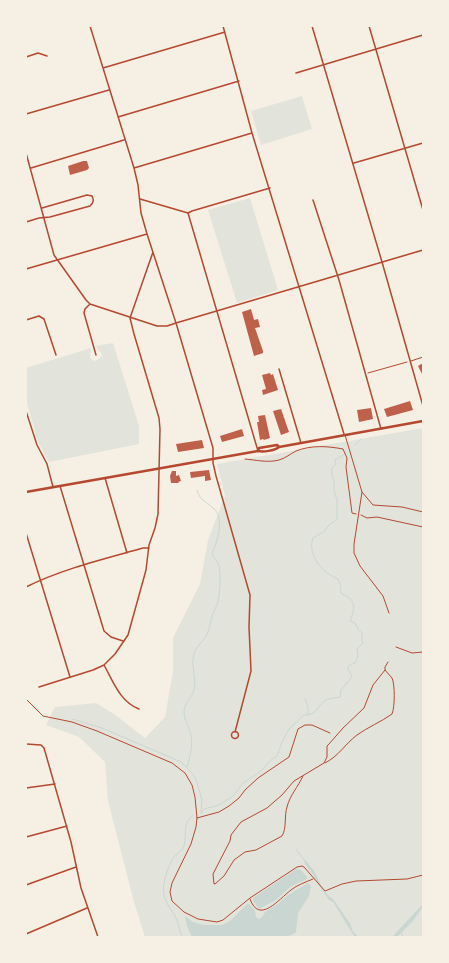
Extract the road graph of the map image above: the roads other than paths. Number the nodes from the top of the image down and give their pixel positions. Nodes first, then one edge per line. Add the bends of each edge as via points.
1 (90, 26) edge
2 (223, 26) edge
3 (312, 26) edge
4 (369, 26) edge
5 (225, 32) junction
6 (423, 35) edge
7 (375, 49) junction
8 (47, 56) dead end
9 (26, 57) edge
10 (324, 65) junction
11 (103, 68) junction
12 (296, 73) dead end
13 (239, 81) junction
14 (109, 90) junction
15 (26, 114) edge
16 (118, 117) junction
17 (252, 133) junction
18 (124, 140) junction
19 (423, 143) edge
20 (404, 149) junction
21 (26, 153) edge
22 (353, 163) junction
23 (31, 168) junction
24 (134, 168) junction
25 (270, 188) junction
26 (140, 199) junction
27 (313, 200) dead end
28 (42, 208) junction
29 (423, 210) edge
30 (188, 214) junction
31 (44, 217) junction
32 (26, 222) edge
33 (147, 234) junction
34 (423, 250) edge
35 (153, 252) junction
36 (57, 259) junction
37 (382, 262) junction
38 (26, 269) edge
39 (337, 275) junction
40 (300, 286) junction
41 (90, 304) junction
42 (218, 311) junction
43 (130, 318) junction
44 (26, 320) edge
45 (176, 323) junction
46 (56, 355) dead end
47 (96, 355) dead end
48 (423, 357) edge
49 (410, 361) junction
50 (279, 368) dead end
51 (423, 406) edge
52 (26, 411) edge
53 (423, 421) edge
54 (381, 429) junction
55 (345, 435) junction
56 (301, 443) junction
57 (258, 450) junction
58 (214, 458) junction
59 (160, 468) junction
60 (105, 477) junction
61 (60, 486) junction
62 (53, 487) junction
63 (26, 492) edge
64 (362, 492) junction
65 (423, 512) edge
66 (26, 533) edge
67 (149, 548) junction
68 (127, 553) junction
69 (84, 566) junction
70 (41, 580) junction
71 (26, 587) edge
72 (389, 613) dead end
73 (123, 641) junction
74 (396, 647) dead end
75 (423, 652) edge
76 (104, 665) junction
77 (70, 678) junction
78 (38, 687) dead end
79 (139, 709) dead end
80 (235, 732) dead end
81 (26, 744) edge
82 (55, 784) junction
83 (26, 788) edge
84 (67, 826) junction
85 (26, 837) edge
86 (76, 867) junction
87 (26, 885) edge
88 (87, 908) junction
89 (26, 934) edge
90 (98, 937) edge

1 - 11 street
2 - 5 street
3 - 10 street
4 - 7 street
5 - 11 street
5 - 13 street
6 - 7 street
7 - 10 street
7 - 20 street
8 - 9 street via 38,54
10 - 12 street
10 - 22 street
11 - 14 street
13 - 16 street
13 - 17 street
14 - 15 street
14 - 16 street
16 - 18 street
17 - 24 street
17 - 25 street
18 - 23 street
18 - 24 street
19 - 20 street
20 - 22 street
20 - 29 street
21 - 23 street
22 - 37 street
23 - 28 street
24 - 26 street
25 - 30 street
25 - 40 street
26 - 30 street
26 - 33 street
27 - 39 street
28 - 31 street
28 - 31 street via 87,195 94,199 90,206
30 - 42 street
31 - 32 street
31 - 36 street
33 - 35 street
33 - 36 street
34 - 37 street
35 - 43 street
35 - 45 street
36 - 38 street
36 - 41 street
37 - 39 street
37 - 49 street
39 - 40 street
39 - 54 street
40 - 42 street
40 - 55 street
41 - 43 street
41 - 47 street via 84,313
42 - 45 street
42 - 57 street
43 - 45 street via 157,326
43 - 59 street via 159,418
44 - 46 street via 40,316 44,319
45 - 58 street via 214,448
48 - 49 lane
49 - 51 street
50 - 56 street
52 - 62 street
53 - 54 main road
54 - 55 main road
55 - 56 main road
55 - 64 lane
56 - 57 main road
57 - 58 main road
58 - 59 main road
58 - 80 street via 216,476 250,595 250,671
59 - 60 main road
59 - 67 street via 158,514
60 - 61 main road
60 - 68 street
61 - 62 main road
61 - 69 street
62 - 63 main road
64 - 65 lane via 373,505
64 - 72 lane via 354,553 360,566 383,596
66 - 70 street
67 - 68 street
67 - 73 street via 146,570 128,635
68 - 69 street
69 - 70 street
69 - 73 street via 104,631 111,637
70 - 71 street
70 - 77 street
73 - 76 street
74 - 75 lane via 412,653
76 - 77 street
76 - 79 street via 121,696 132,707
77 - 78 street
81 - 82 street via 41,745 44,748
82 - 83 street
82 - 84 street
84 - 85 street
84 - 86 street
86 - 87 street
86 - 88 street
88 - 89 street
88 - 90 street

